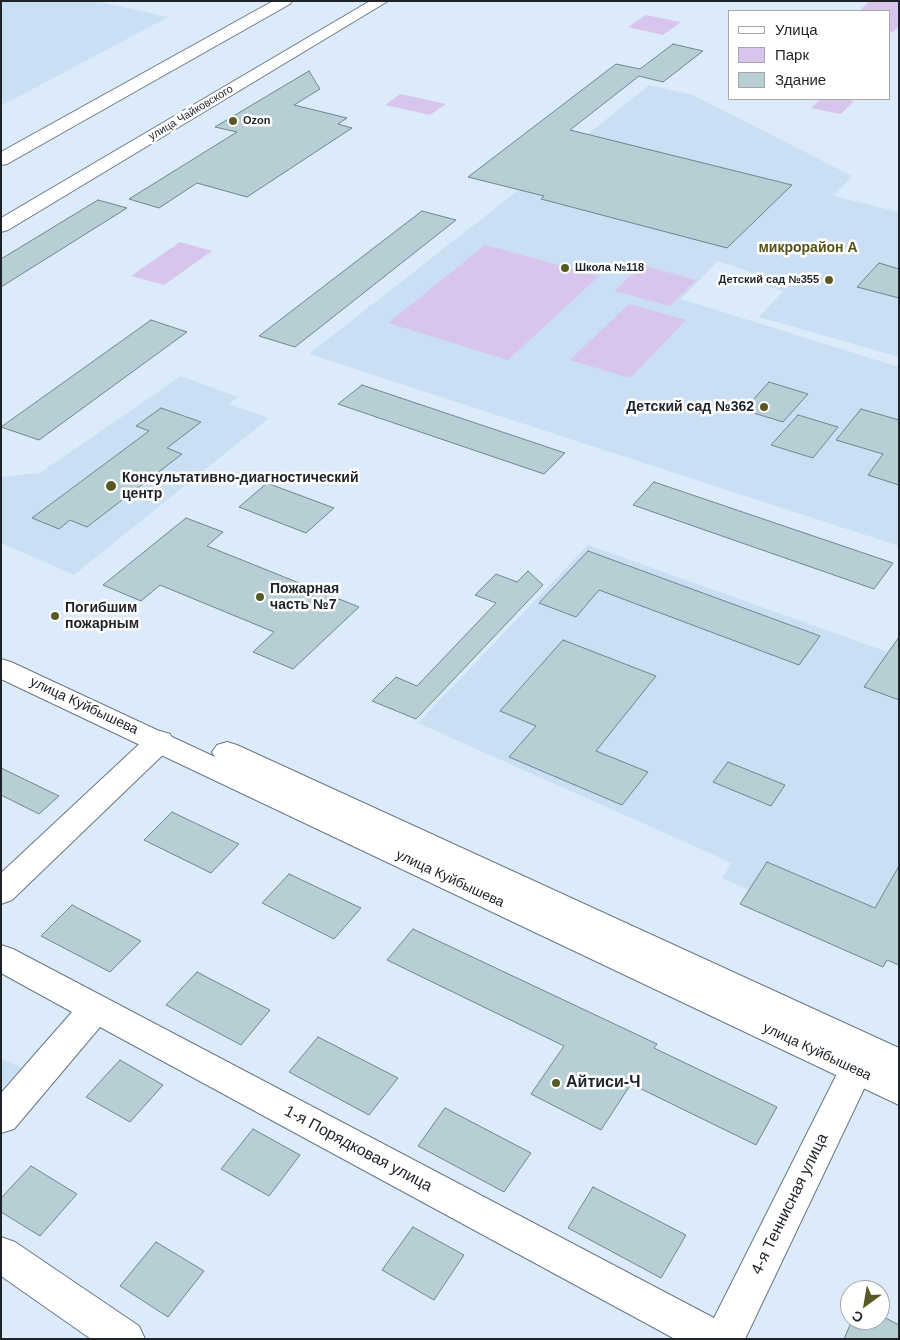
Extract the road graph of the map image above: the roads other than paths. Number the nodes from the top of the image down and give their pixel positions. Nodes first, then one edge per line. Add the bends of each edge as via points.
1 (284, 1) edge
2 (380, 1) edge
3 (1, 160) edge
4 (1, 226) edge
5 (1, 648) edge
6 (1, 668) edge
7 (167, 735) junction
8 (1, 892) edge
9 (1, 958) edge
10 (95, 1009) junction
11 (860, 1059) junction
12 (899, 1064) edge
13 (899, 1090) edge
14 (1, 1118) edge
15 (1, 1254) edge
16 (125, 1339) edge
17 (714, 1339) edge
18 (724, 1339) edge

1 - 3 main road
2 - 4 main road, улица Чайковского
5 - 7 main road, улица Куйбышева
6 - 7 main road, улица Куйбышева
7 - 8 main road
7 - 11 main road, улица Куйбышева
9 - 10 main road, 1-я Порядковая улица
10 - 14 main road
10 - 17 main road, 1-я Порядковая улица
11 - 12 main road, улица Куйбышева
11 - 13 main road, улица Куйбышева
11 - 18 main road, 4-я Теннисная улица
15 - 16 main road

